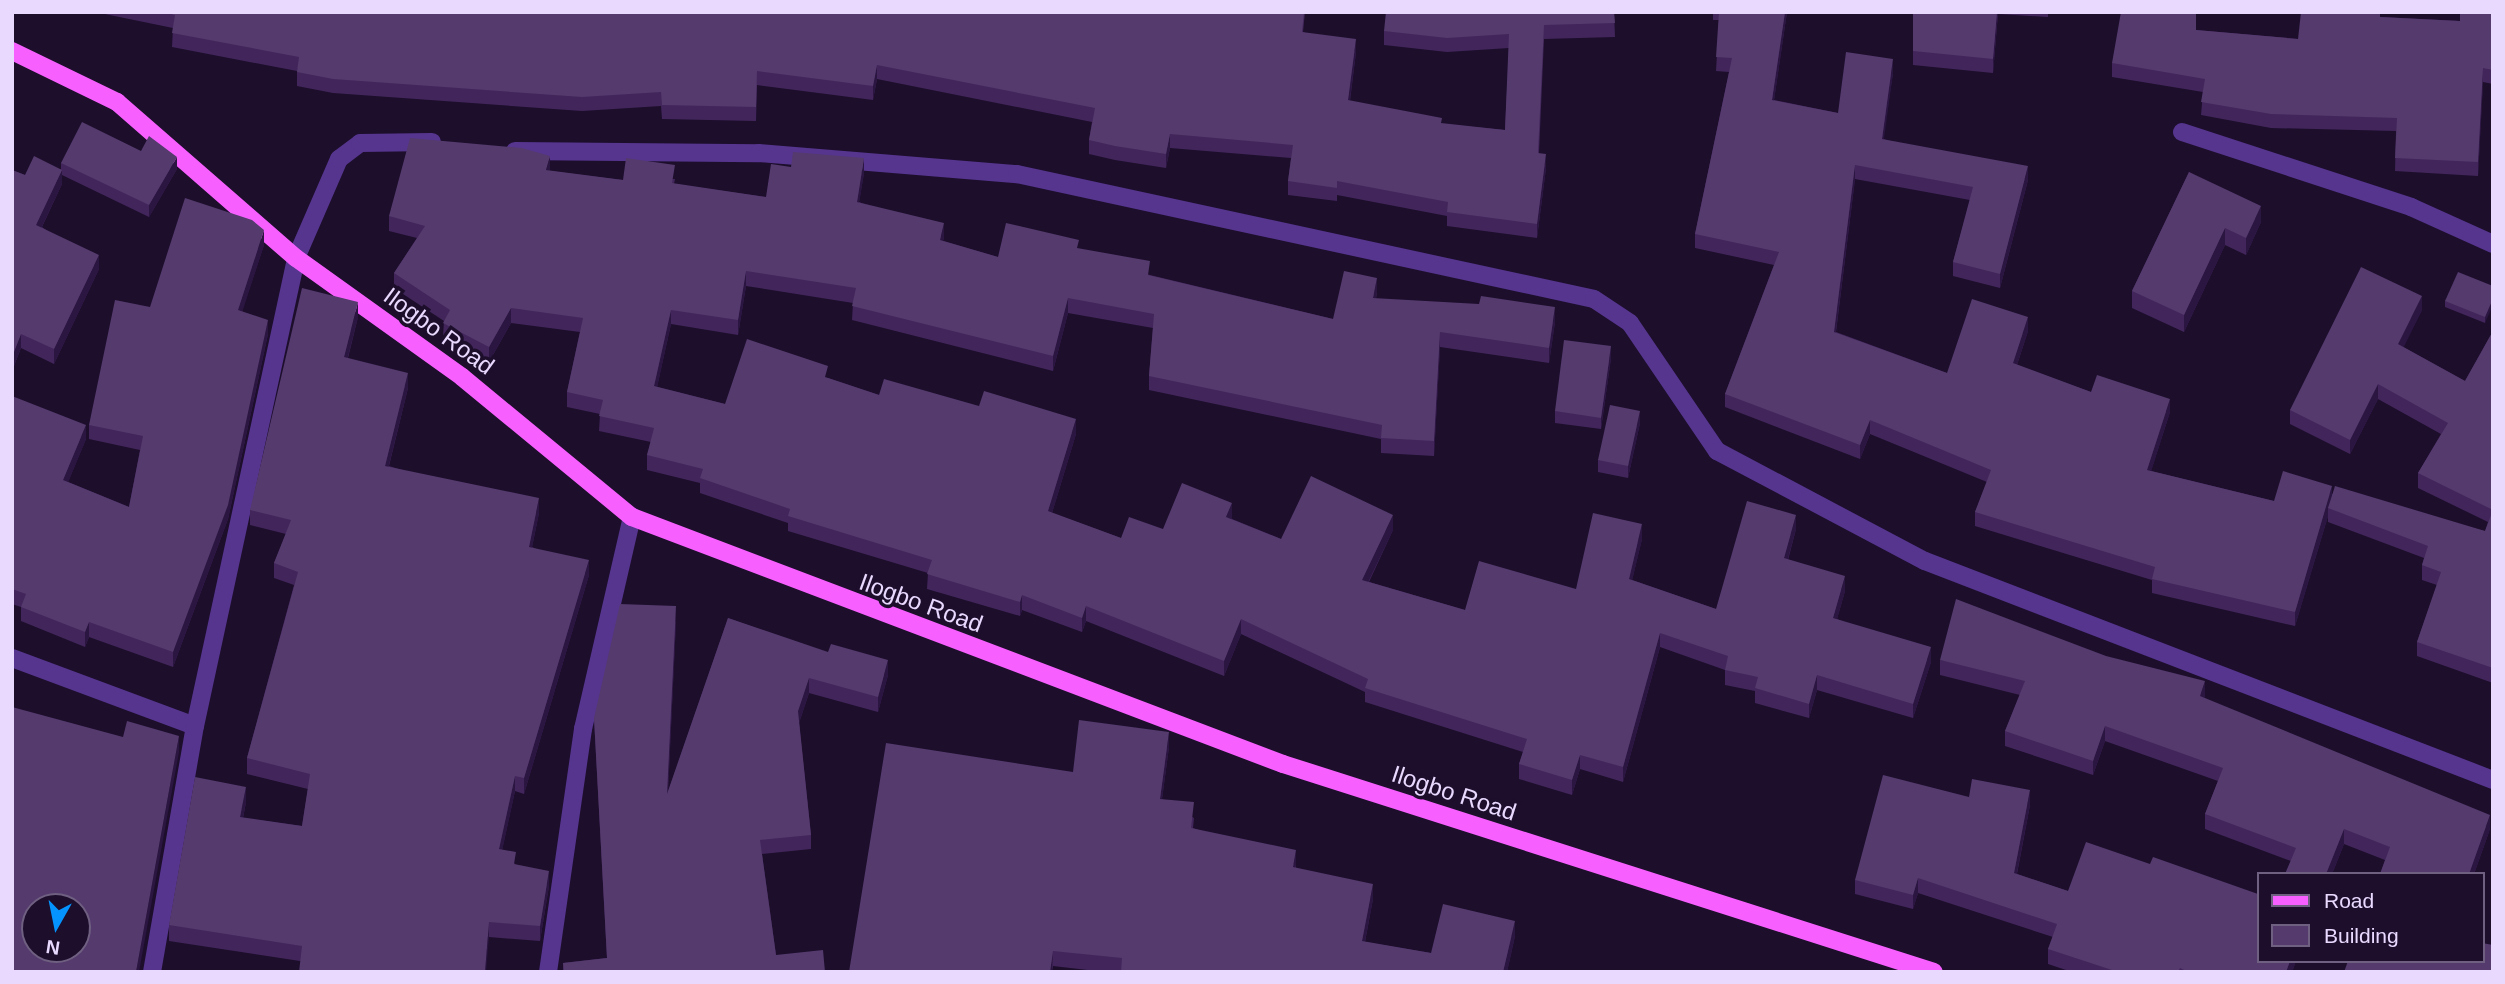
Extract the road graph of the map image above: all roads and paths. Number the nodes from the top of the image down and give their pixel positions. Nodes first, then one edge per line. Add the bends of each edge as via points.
1 (12, 51) edge
2 (2182, 132) dead end
3 (452, 144) edge
4 (490, 148) edge
5 (2493, 244) edge
6 (296, 258) junction
7 (632, 517) junction
8 (12, 659) edge
9 (195, 726) junction
10 (2493, 780) edge
11 (1913, 969) edge
12 (152, 972) edge
13 (548, 972) edge
14 (1934, 972) edge

1 - 6 main road, Ilogbo Road via 117,102
2 - 5 street via 2412,207
3 - 6 street via 360,143 339,159
4 - 10 street via 554,155 759,153 1017,174 1571,292 1630,323 1717,451 1876,536 1925,561
6 - 7 main road, Ilogbo Road via 462,377
6 - 9 street
7 - 11 main road, Ilogbo Road via 1283,764
7 - 13 street via 583,729
8 - 9 street
9 - 12 street
11 - 14 main road, Ilogbo Road

